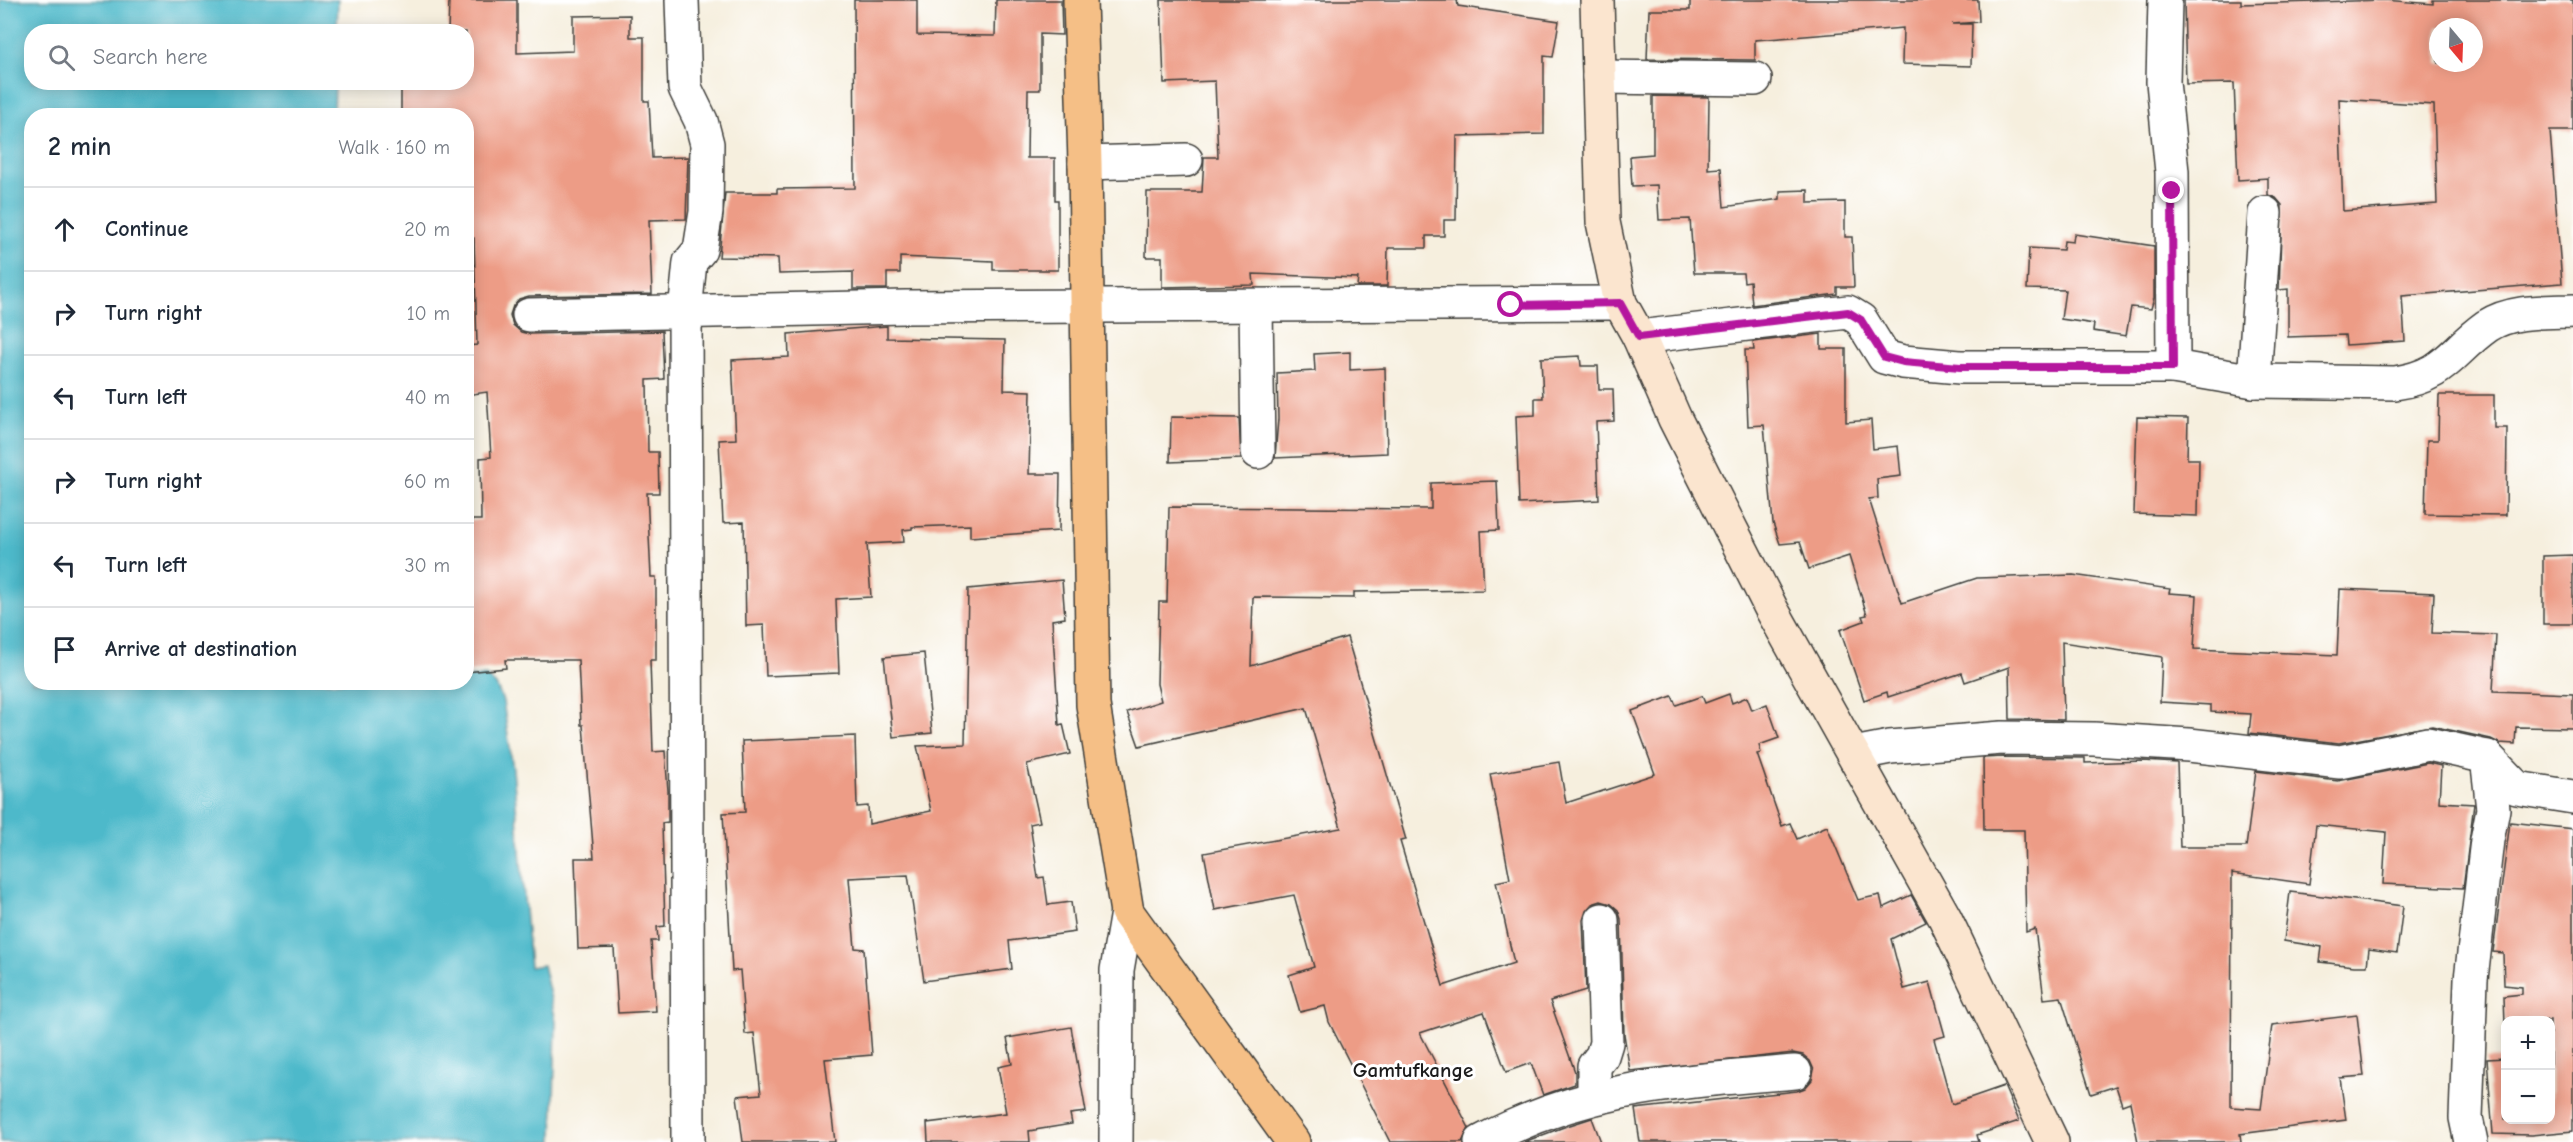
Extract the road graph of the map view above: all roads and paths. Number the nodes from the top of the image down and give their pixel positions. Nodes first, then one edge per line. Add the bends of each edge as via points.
1 (682, 0) edge
2 (1080, 0) edge
3 (1597, 0) edge
4 (2165, 0) edge
5 (1599, 77) junction
6 (1755, 79) dead end
7 (1186, 160) dead end
8 (1085, 163) junction
9 (2265, 213) dead end
10 (1620, 303) junction
11 (1256, 306) junction
12 (1087, 307) junction
13 (2573, 311) edge
14 (685, 312) junction
15 (529, 315) dead end
16 (1639, 337) junction
17 (2173, 367) junction
18 (2254, 381) junction
19 (1258, 452) dead end
20 (1854, 754) junction
21 (2487, 757) junction
22 (2573, 797) edge
23 (1127, 912) junction
24 (1602, 920) dead end
25 (1795, 1072) dead end
26 (1594, 1097) junction
27 (688, 1142) edge
28 (1116, 1142) edge
29 (1293, 1142) edge
30 (1481, 1142) edge
31 (2052, 1142) edge
32 (2471, 1142) edge

1 - 14 street via 685,88 707,144 706,212 700,250 690,262
2 - 8 highway
3 - 5 street
4 - 17 street via 2163,82 2172,172
5 - 6 street
5 - 10 street via 1603,222
7 - 8 street
8 - 12 highway
9 - 18 street
10 - 11 street
10 - 16 street
11 - 12 street
11 - 19 street
12 - 14 street
12 - 23 highway via 1093,705
13 - 18 street via 2509,317 2488,325 2437,371 2416,380
14 - 15 street
14 - 27 street
16 - 17 street via 1848,312 1861,320 1884,357 1903,362 1960,367
16 - 20 street via 1675,419 1772,610
17 - 18 street
20 - 21 street via 1890,747 2002,738 2177,744 2340,762 2428,744
20 - 31 street via 1945,918
21 - 22 street via 2517,788
21 - 32 street via 2493,809 2471,979 2466,1118
23 - 28 street via 1117,970
23 - 29 highway
24 - 26 street via 1606,1044 1594,1066
25 - 26 street via 1685,1081
26 - 30 street via 1567,1104

